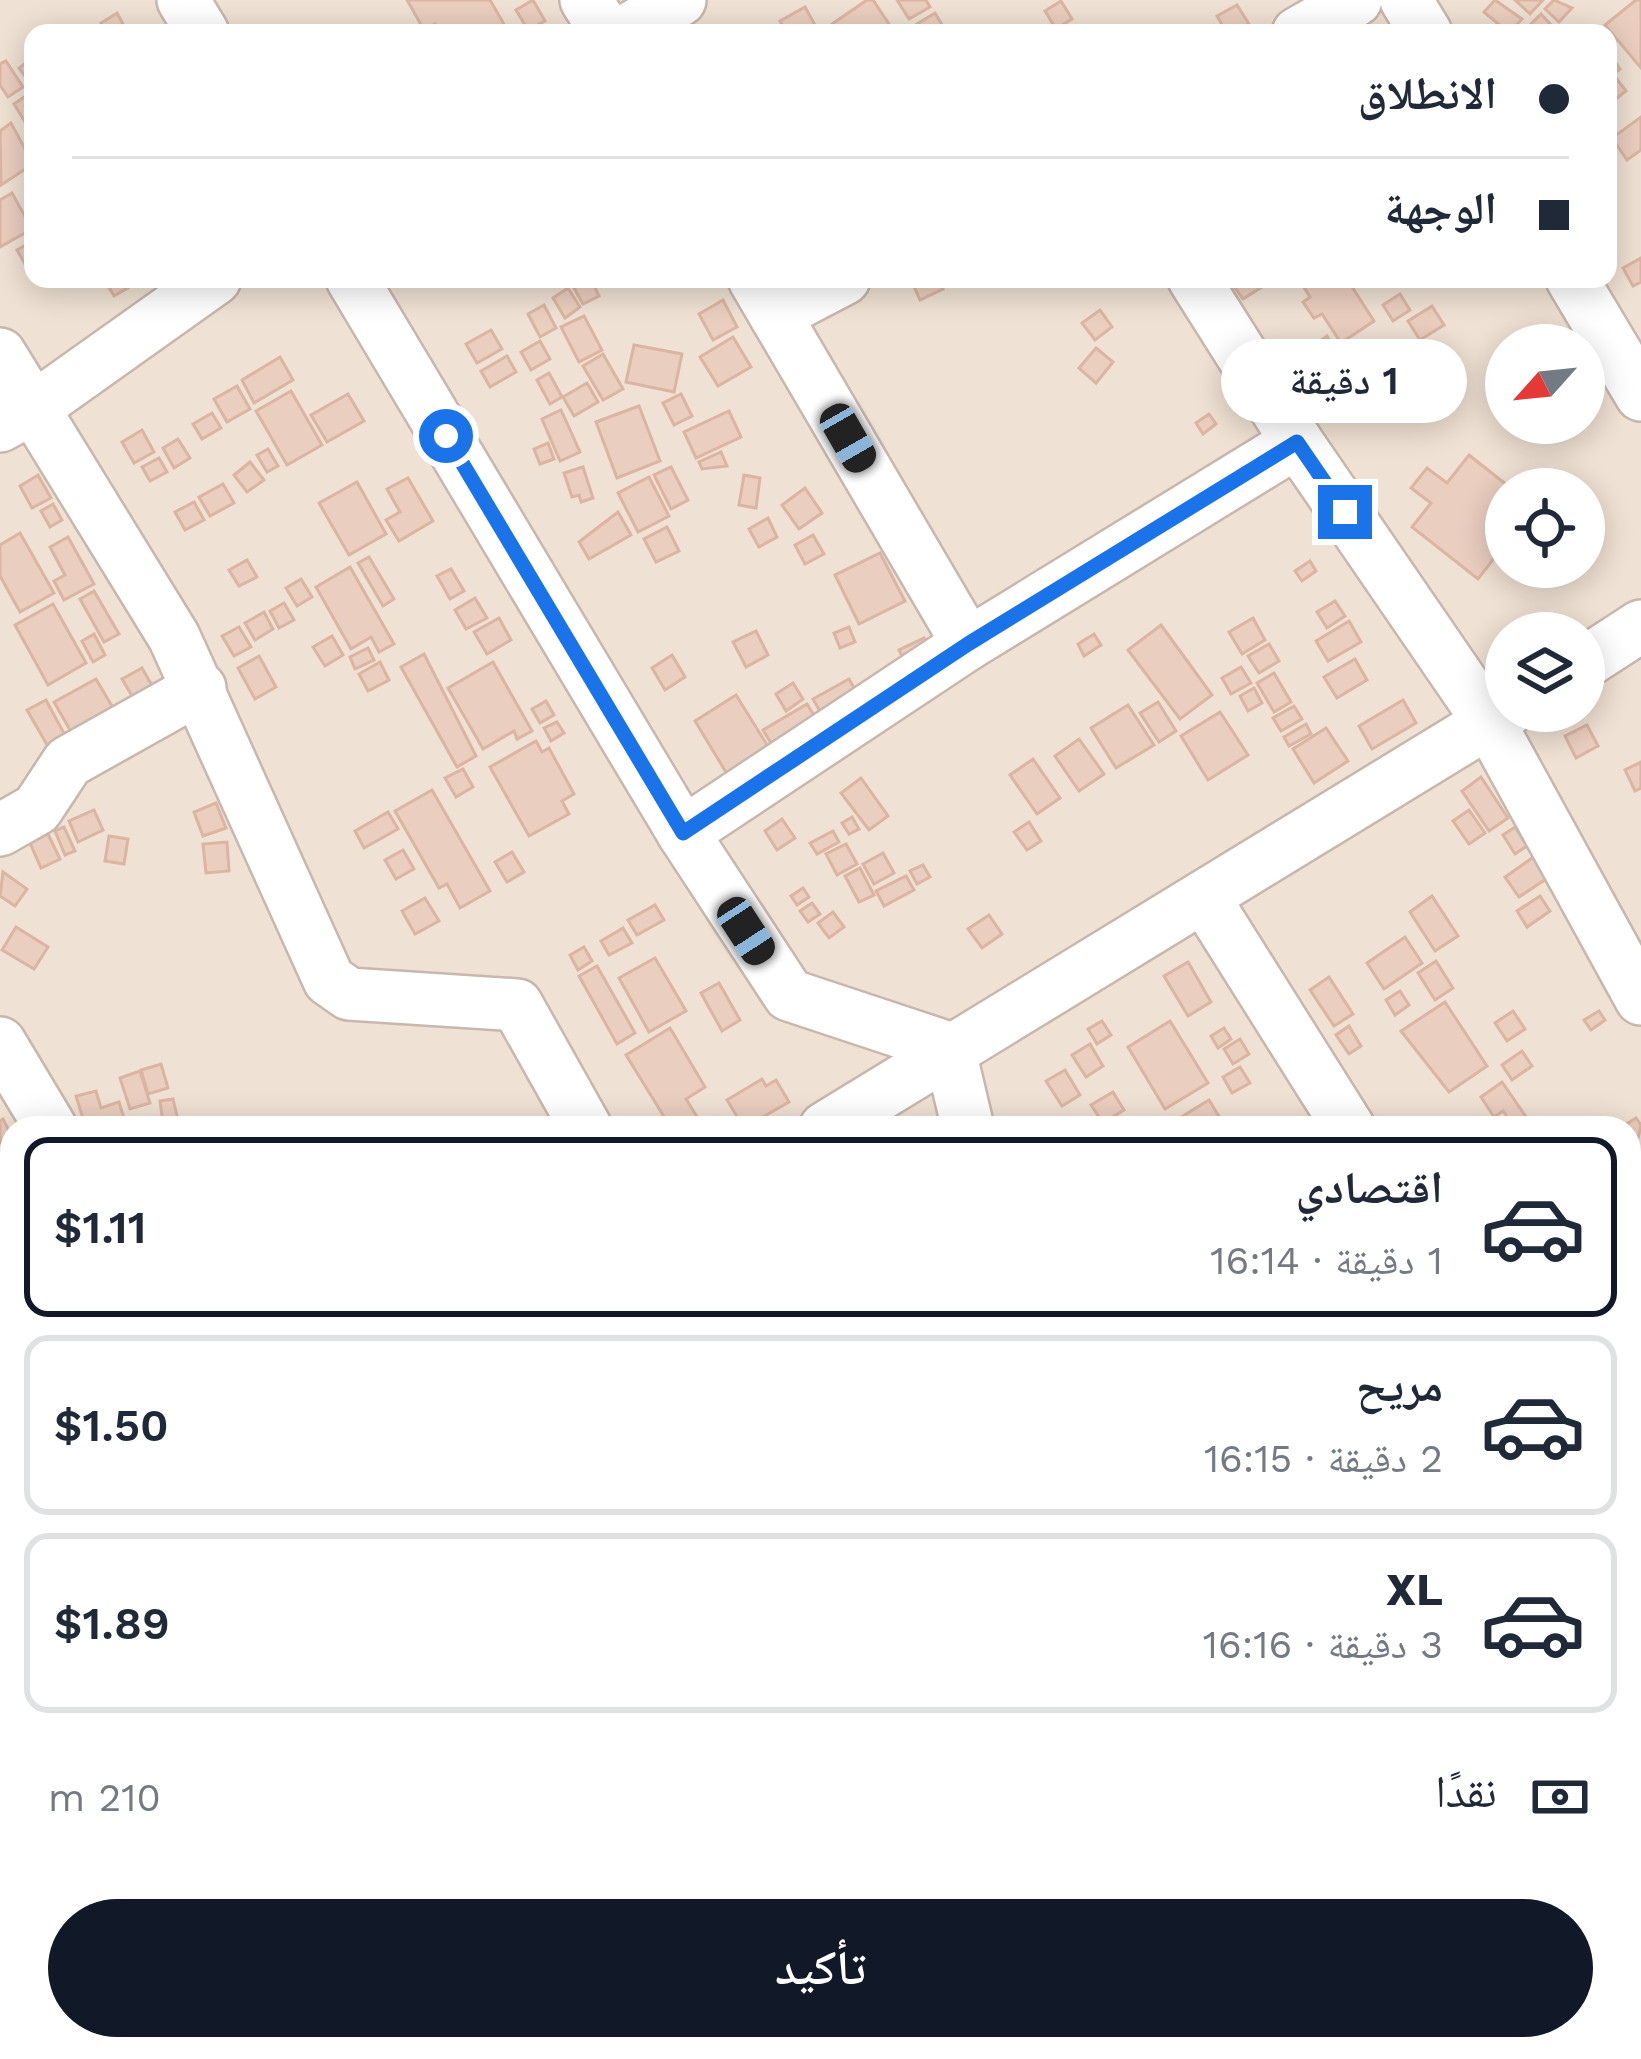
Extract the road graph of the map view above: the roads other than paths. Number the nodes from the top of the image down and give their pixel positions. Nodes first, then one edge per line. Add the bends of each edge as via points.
1 (680, 0) edge
2 (1356, 0) edge
3 (638, 24) edge
4 (1314, 24) edge
5 (201, 288) edge
6 (357, 288) edge
7 (804, 288) edge
8 (1200, 288) edge
9 (1577, 288) edge
10 (765, 297) edge
11 (0, 354) edge
12 (1641, 395) edge
13 (18, 417) edge
14 (1297, 442) junction
15 (1641, 626) edge
16 (968, 644) junction
17 (1605, 649) edge
18 (200, 688) junction
19 (1485, 699) edge
20 (1485, 725) edge
21 (1506, 732) edge
22 (0, 830) edge
23 (683, 833) junction
24 (1205, 899) junction
25 (1641, 999) edge
26 (0, 1042) edge
27 (949, 1048) junction
28 (44, 1116) edge
29 (579, 1116) edge
30 (844, 1116) edge
31 (965, 1116) edge
32 (1341, 1116) edge

1 - 3 street
2 - 4 street
5 - 13 street
6 - 23 street
7 - 10 street
8 - 14 street
9 - 12 street
10 - 16 street
11 - 13 street
13 - 18 street
14 - 16 street
14 - 19 street
15 - 17 street
16 - 23 street
18 - 22 street via 68,762 37,809
18 - 29 street via 329,980 349,994 517,1005
20 - 24 street
21 - 25 street
23 - 27 street via 789,995
24 - 27 street
24 - 32 street
26 - 28 street
27 - 30 street
27 - 31 street

